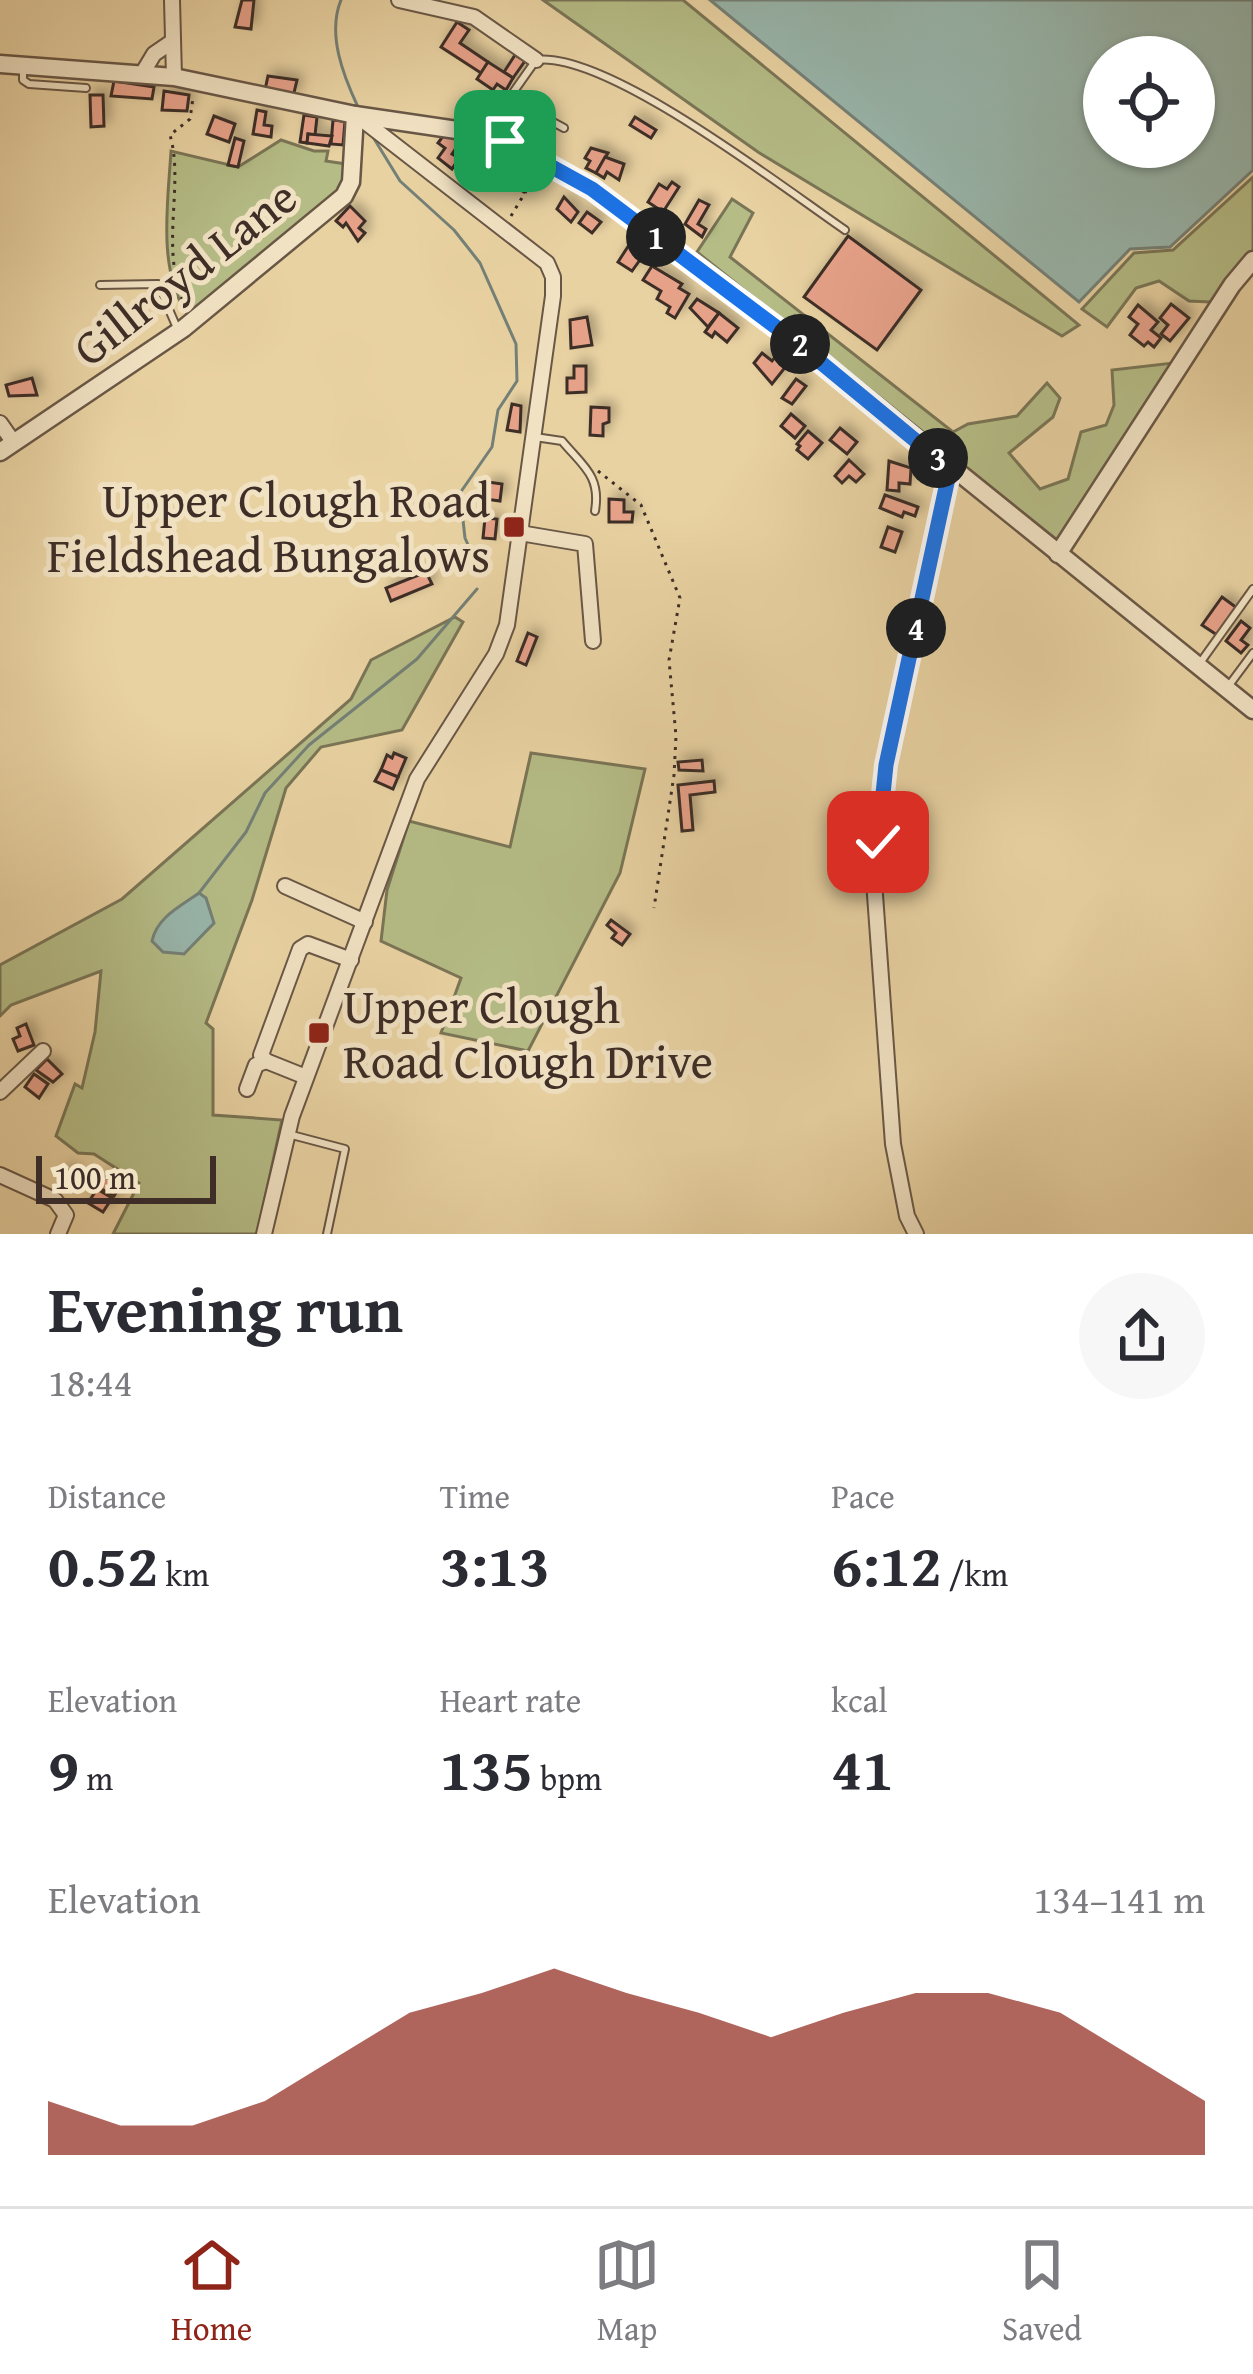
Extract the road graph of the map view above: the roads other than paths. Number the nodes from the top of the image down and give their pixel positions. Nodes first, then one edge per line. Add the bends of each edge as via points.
1 (172, 0) edge
2 (399, 0) edge
3 (173, 41) junction
4 (536, 60) junction
5 (0, 64) edge
6 (23, 65) junction
7 (142, 74) junction
8 (183, 79) junction
9 (86, 88) dead end
10 (366, 119) junction
11 (564, 128) dead end
12 (484, 134) junction
13 (505, 141) junction
14 (844, 230) dead end
15 (1253, 260) edge
16 (100, 285) dead end
17 (186, 326) junction
18 (0, 423) edge
19 (534, 436) junction
20 (7, 448) edge
21 (950, 469) junction
22 (596, 511) dead end
23 (520, 533) junction
24 (1058, 554) junction
25 (1253, 589) edge
26 (593, 641) dead end
27 (1253, 653) edge
28 (1198, 666) junction
29 (1226, 689) junction
30 (1253, 710) edge
31 (285, 886) dead end
32 (365, 922) junction
33 (351, 960) junction
34 (43, 1051) dead end
35 (266, 1061) junction
36 (306, 1077) junction
37 (247, 1089) dead end
38 (0, 1092) edge
39 (287, 1133) junction
40 (0, 1175) edge
41 (58, 1234) edge
42 (264, 1234) edge
43 (326, 1234) edge
44 (916, 1234) edge

1 - 3 street
2 - 4 street via 474,17
3 - 7 street
3 - 8 street
4 - 12 lane
4 - 14 lane via 557,58 668,107
5 - 6 street
6 - 7 street
6 - 9 lane via 28,84
7 - 8 street
8 - 10 street
10 - 12 street
10 - 17 street, Gillroyd Lane via 344,196
10 - 19 street via 547,263 553,277
11 - 13 lane via 527,107
12 - 13 street
13 - 21 street via 592,189
15 - 24 street
16 - 17 lane via 158,284
17 - 20 street, Gillroyd Lane
18 - 20 street
19 - 22 lane via 562,441 592,476
19 - 23 street
21 - 24 street
21 - 44 street via 886,765 874,881 893,1144
23 - 26 street via 585,544
23 - 32 street via 496,654 417,779
24 - 28 street
25 - 28 lane
27 - 29 lane
28 - 29 street
29 - 30 street
31 - 32 street
32 - 33 street
33 - 35 street via 308,944 300,949 261,1055
33 - 36 street
34 - 38 street
35 - 36 street
35 - 37 street via 256,1065
36 - 39 street
39 - 42 street
39 - 43 lane via 345,1148
40 - 41 street via 61,1204 66,1215

